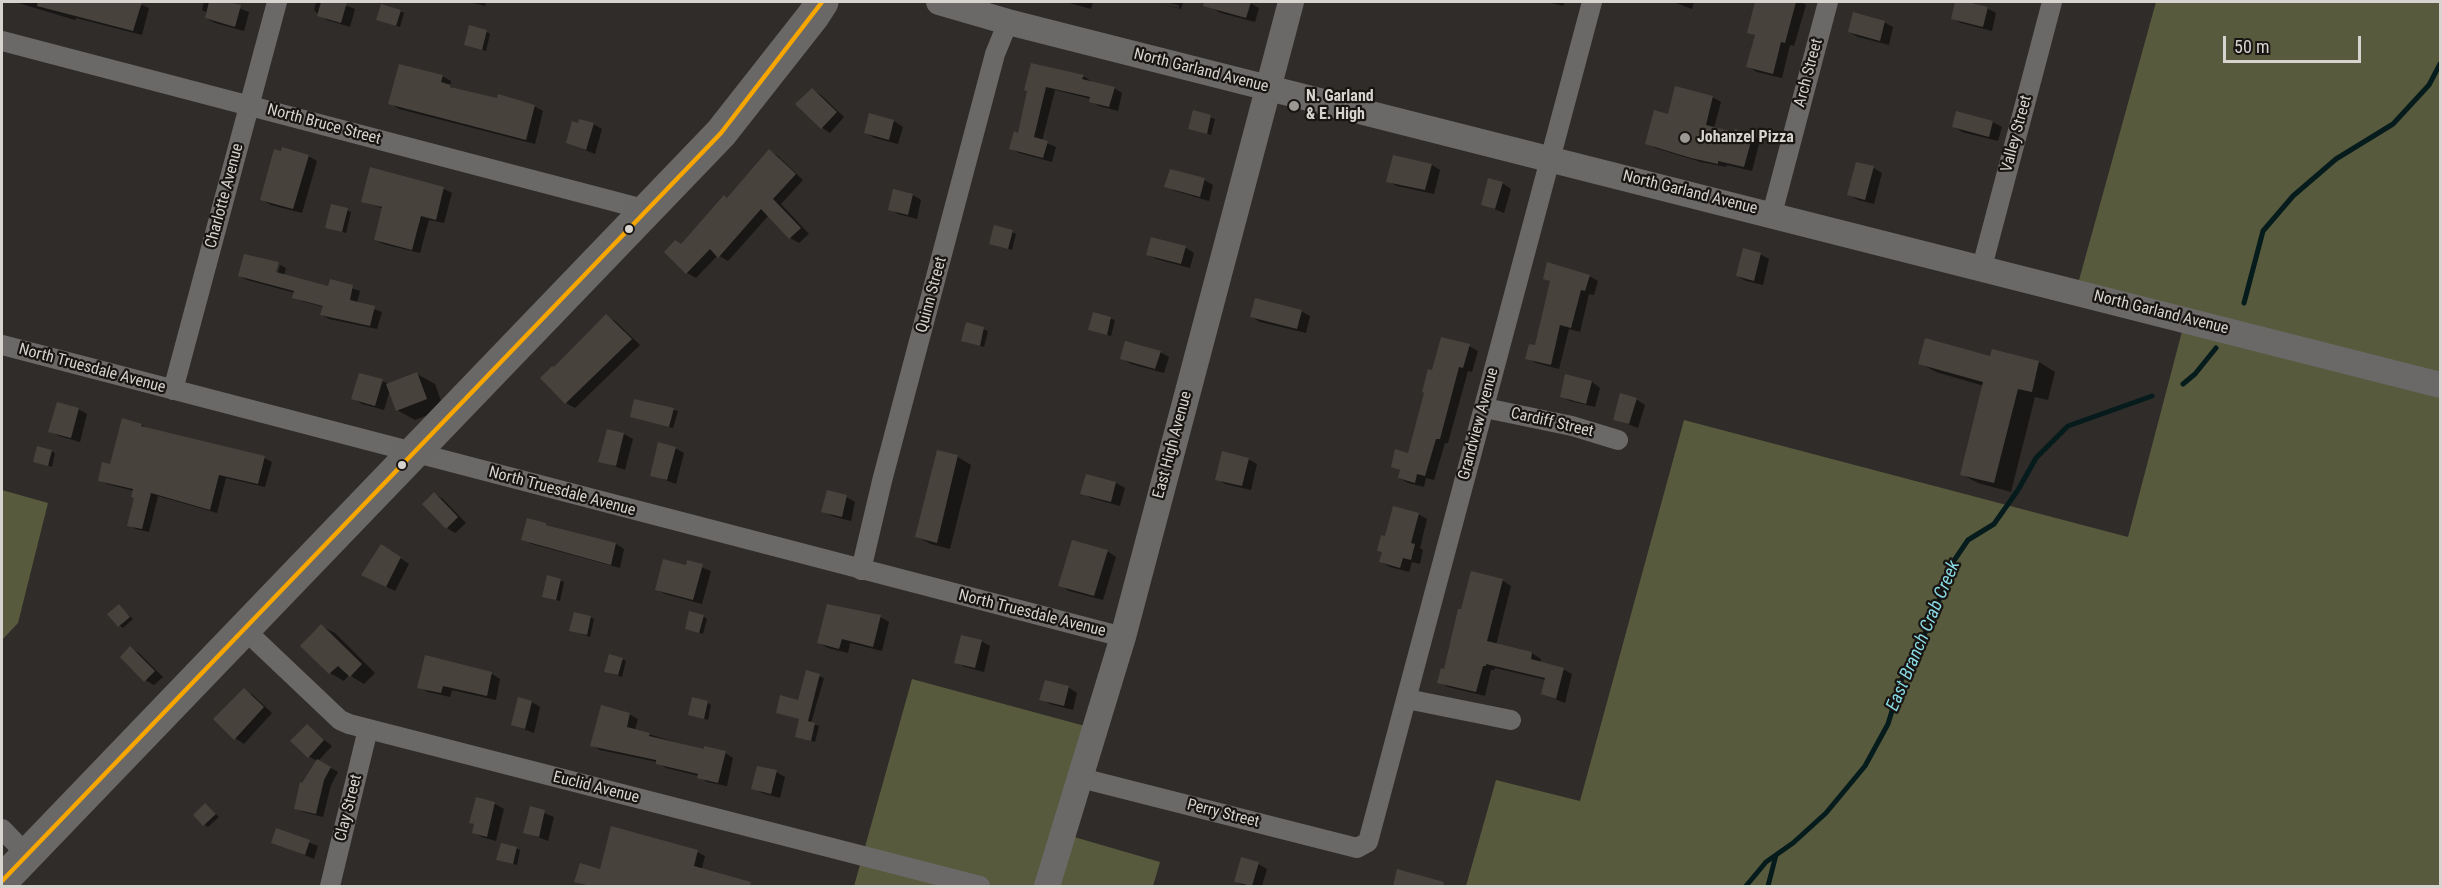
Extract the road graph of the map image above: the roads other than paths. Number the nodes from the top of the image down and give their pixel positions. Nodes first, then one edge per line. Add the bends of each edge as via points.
1 (277, 2) edge
2 (822, 2) edge
3 (939, 2) edge
4 (1291, 2) edge
5 (1592, 2) edge
6 (1828, 2) edge
7 (2052, 2) edge
8 (1008, 22) junction
9 (2, 41) edge
10 (1269, 88) junction
11 (249, 106) junction
12 (1550, 159) junction
13 (647, 210) junction
14 (1772, 213) junction
15 (1982, 267) junction
16 (2, 345) edge
17 (2440, 385) edge
18 (173, 390) junction
19 (1485, 408) junction
20 (1618, 440) dead end
21 (412, 453) junction
22 (861, 570) junction
23 (244, 629) junction
24 (1123, 637) junction
25 (1407, 699) junction
26 (1511, 720) dead end
27 (368, 729) junction
28 (1081, 778) junction
29 (2, 829) edge
30 (1364, 845) joint
31 (27, 855) junction
32 (2, 881) edge
33 (330, 886) edge
34 (981, 886) edge
35 (1047, 886) edge

1 - 11 street, Charlotte Avenue
2 - 13 highway via 721,133
3 - 8 street, North Garland Avenue
4 - 10 street, East High Avenue
5 - 12 street, Grandview Avenue
6 - 14 street, Arch Street
7 - 15 street, Valley Street
8 - 10 street, North Garland Avenue
8 - 22 street, Quinn Street via 995,54
9 - 11 street, North Bruce Street
10 - 12 street, North Garland Avenue
10 - 24 street, East High Avenue
11 - 13 street, North Bruce Street
11 - 18 street, Charlotte Avenue
12 - 14 street, North Garland Avenue
12 - 19 street, Grandview Avenue
13 - 21 highway
14 - 15 street, North Garland Avenue
15 - 17 street, North Garland Avenue
16 - 18 street, North Truesdale Avenue
18 - 21 street, North Truesdale Avenue
19 - 20 street, Cardiff Street
19 - 25 street, Grandview Avenue
21 - 22 street, North Truesdale Avenue
21 - 23 highway
22 - 24 street, North Truesdale Avenue
23 - 27 street, Euclid Avenue via 340,720
23 - 31 highway
24 - 28 street, East High Avenue
25 - 26 street
25 - 30 street, Grandview Avenue via 1371,834
27 - 33 street, Clay Street
27 - 34 street, Euclid Avenue
28 - 30 street, Perry Street via 1357,848
28 - 35 street, East High Avenue
29 - 31 street
31 - 32 highway

